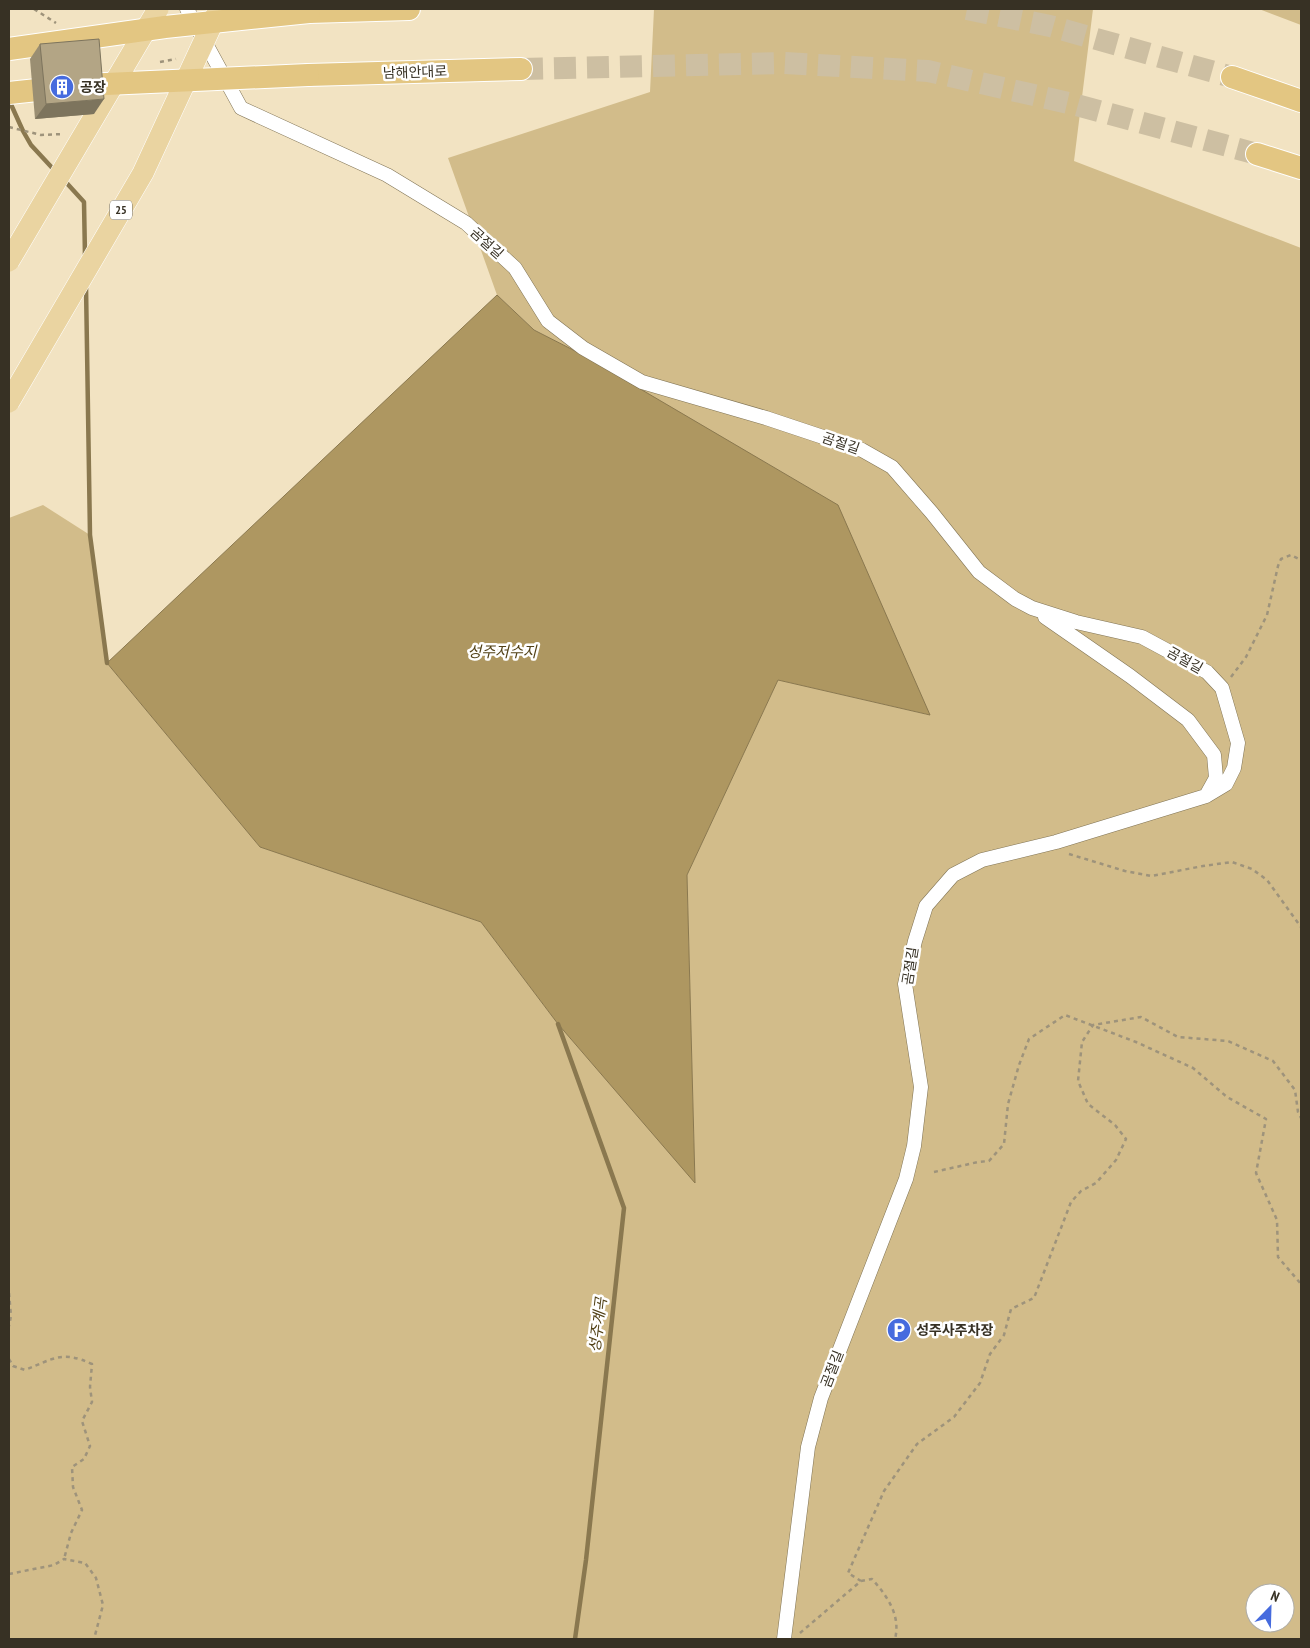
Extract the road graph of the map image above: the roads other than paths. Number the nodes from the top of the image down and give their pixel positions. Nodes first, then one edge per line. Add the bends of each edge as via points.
1 (158, 9) edge
2 (187, 9) edge
3 (219, 9) edge
4 (409, 9) edge
5 (9, 49) edge
6 (521, 69) tunnel mouth
7 (1232, 77) tunnel mouth
8 (9, 92) edge
9 (1301, 101) edge
10 (1258, 154) tunnel mouth
11 (1301, 168) edge
12 (9, 260) edge
13 (9, 402) edge
14 (1032, 608) junction
15 (1206, 796) junction
16 (784, 1639) edge

1 - 12 main road, bridge
2 - 14 street, 곰절길 via 241,108 387,175 466,223 515,268 548,321 583,348 642,382 862,450 892,467 979,572
3 - 13 main road, 25, bridge via 143,173
4 - 5 highway, bridge via 309,12 165,27
6 - 8 highway, 남해안대로, bridge via 84,85
7 - 9 highway
10 - 11 highway
14 - 15 street via 1188,720 1214,755 1216,778
14 - 15 street, 곰절길 via 1142,637 1207,672 1222,688 1238,743 1236,760 1226,784
15 - 16 street, 곰절길 via 1044,845 982,860 953,875 926,906 905,984 921,1087 914,1146 906,1180 821,1398 808,1447

